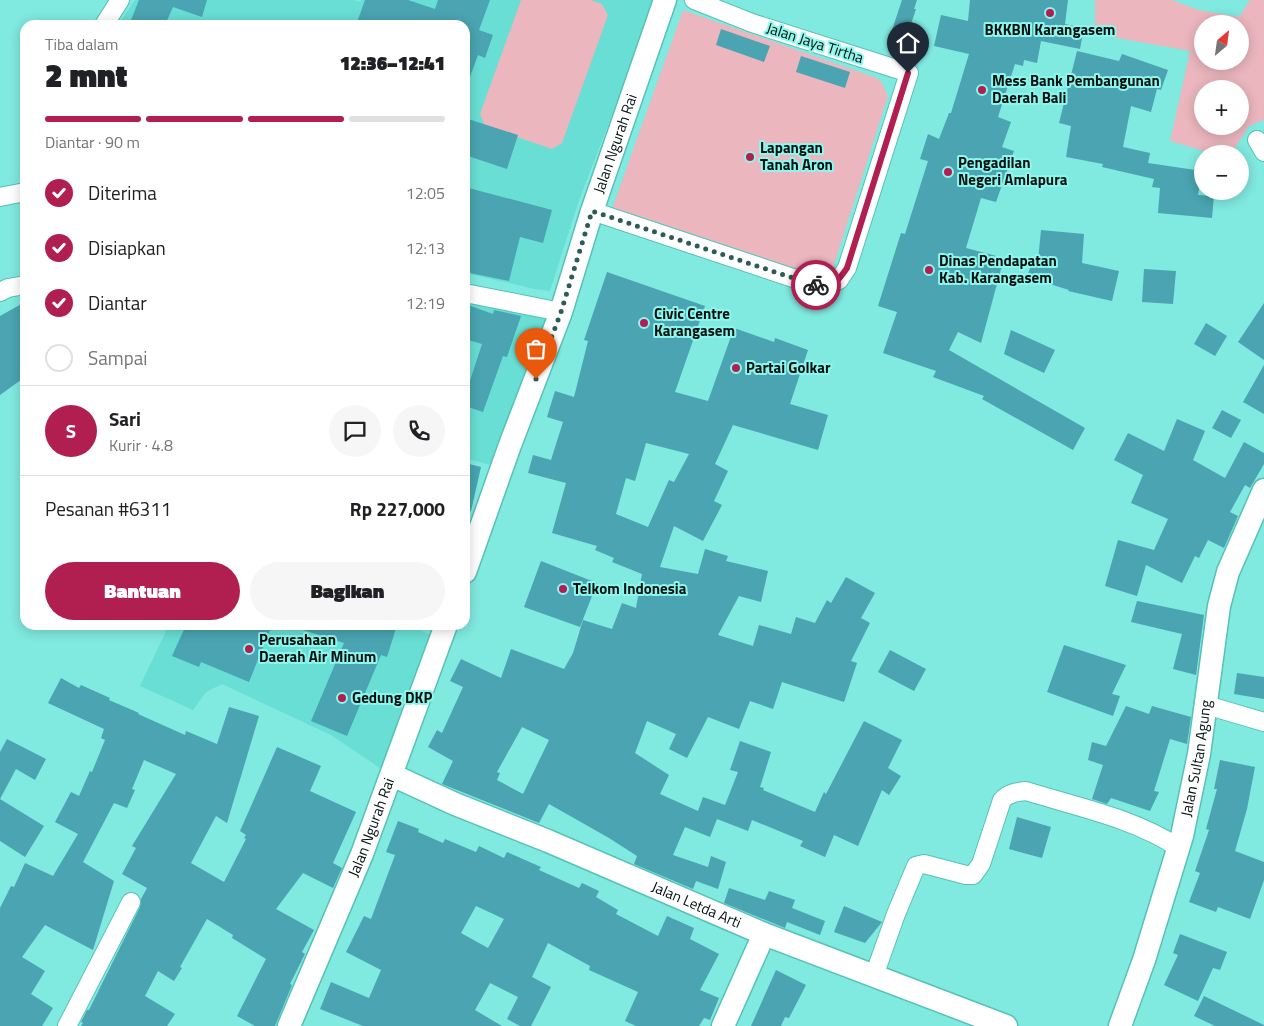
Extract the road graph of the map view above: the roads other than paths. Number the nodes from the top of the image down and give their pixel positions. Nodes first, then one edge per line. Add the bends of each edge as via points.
1 (120, 0) edge
2 (666, 0) edge
3 (694, 0) edge
4 (107, 20) edge
5 (20, 193) edge
6 (0, 197) edge
7 (592, 211) junction
8 (20, 286) edge
9 (0, 292) edge
10 (470, 294) edge
11 (561, 312) junction
12 (1264, 490) edge
13 (470, 558) edge
14 (444, 630) edge
15 (1206, 704) junction
16 (1264, 722) edge
17 (392, 775) junction
18 (1179, 848) junction
19 (131, 902) dead end
20 (764, 934) junction
21 (874, 976) junction
22 (67, 1026) edge
23 (289, 1026) edge
24 (723, 1026) edge
25 (1006, 1026) edge
26 (1120, 1026) edge

1 - 4 street
2 - 7 street, Jalan Ngurah Rai
3 - 7 street, Jalan Jaya Tirtha via 752,23 908,73 847,268 839,280 825,287
5 - 6 street
7 - 11 street, Jalan Ngurah Rai
8 - 9 street
10 - 11 street
11 - 13 street, Jalan Ngurah Rai
12 - 15 street, Jalan Sultan Agung via 1228,572 1219,606
14 - 17 street, Jalan Ngurah Rai
15 - 16 street
15 - 18 street, Jalan Sultan Agung
17 - 20 street, Jalan Letda Arti
17 - 23 street, Jalan Ngurah Rai
18 - 21 street via 1120,819 1026,791 1013,792 1002,800 981,864 973,875 924,864 916,866
18 - 26 street, Jalan Sultan Agung
19 - 22 street
20 - 21 street, Jalan Letda Arti
20 - 24 street
21 - 25 street, Jalan Letda Arti

